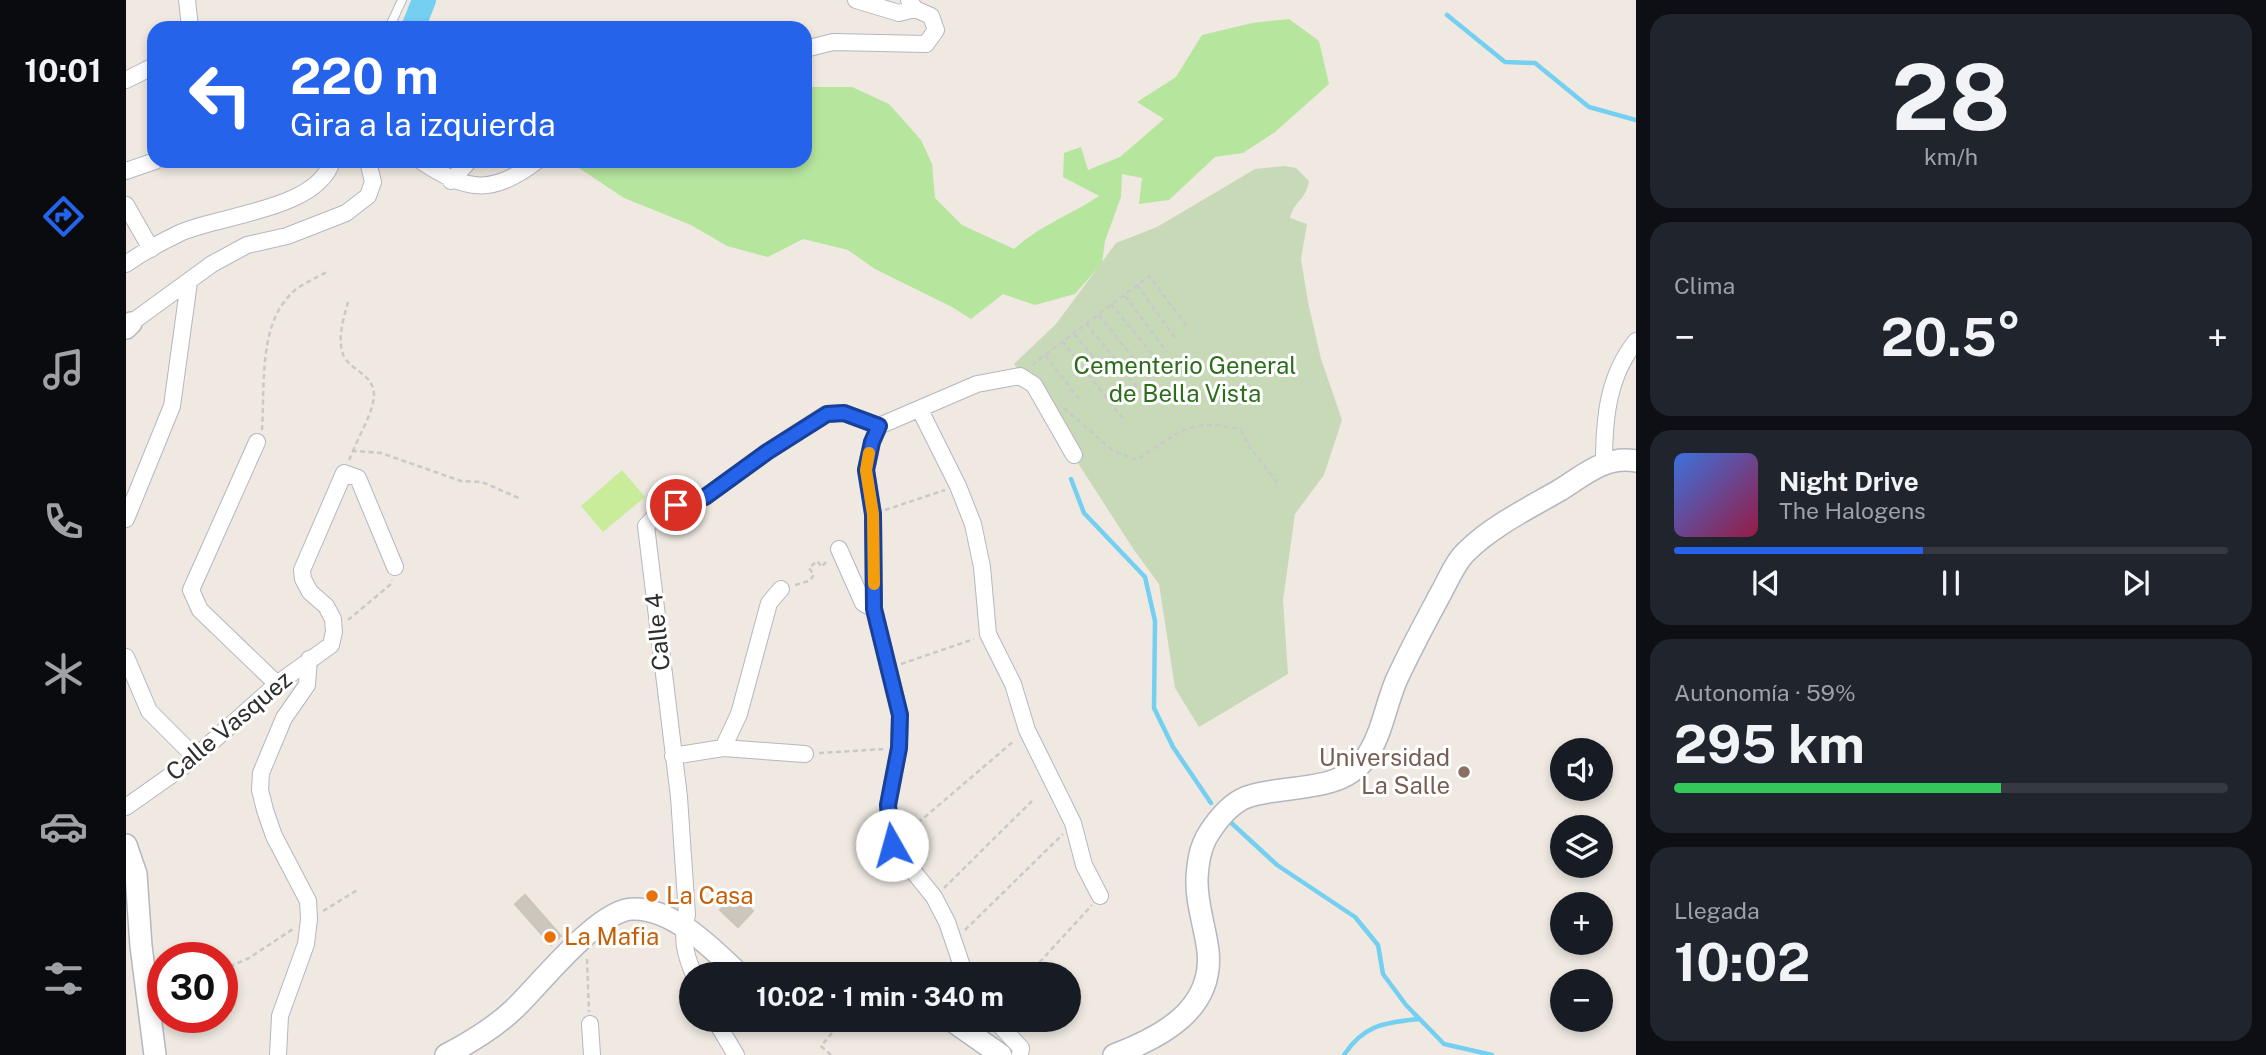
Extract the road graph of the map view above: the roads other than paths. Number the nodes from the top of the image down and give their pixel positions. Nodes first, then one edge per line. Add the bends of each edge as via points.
1 (187, 0) edge
2 (402, 0) edge
3 (856, 0) edge
4 (912, 5) edge
5 (189, 21) edge
6 (392, 21) edge
7 (812, 47) edge
8 (147, 70) edge
9 (126, 80) edge
10 (147, 164) edge
11 (330, 168) edge
12 (370, 168) edge
13 (432, 168) edge
14 (463, 168) edge
15 (528, 168) edge
16 (126, 171) edge
17 (451, 181) junction
18 (126, 205) edge
19 (151, 248) junction
20 (126, 264) edge
21 (189, 282) junction
22 (128, 325) edge
23 (1636, 341) edge
24 (920, 410) junction
25 (879, 426) junction
26 (257, 442) road end
27 (1074, 456) dead end
28 (1636, 461) edge
29 (1604, 463) junction
30 (126, 519) edge
31 (839, 550) road end
32 (395, 567) road end
33 (782, 589) road end
34 (874, 609) junction
35 (126, 657) edge
36 (309, 659) junction
37 (277, 684) junction
38 (723, 748) junction
39 (805, 754) road end
40 (194, 755) junction
41 (673, 756) junction
42 (126, 807) edge
43 (126, 845) edge
44 (1100, 897) road end
45 (684, 928) junction
46 (689, 962) edge
47 (726, 962) edge
48 (960, 962) edge
49 (147, 967) edge
50 (588, 1020) road end
51 (722, 1032) edge
52 (968, 1032) edge
53 (1006, 1032) edge
54 (155, 1033) edge
55 (459, 1052) edge
56 (155, 1055) edge
57 (278, 1055) edge
58 (592, 1055) edge
59 (736, 1055) edge
60 (1001, 1055) edge
61 (1020, 1055) edge
62 (1114, 1055) edge

1 - 5 street
2 - 6 lane
3 - 4 street via 899,13
4 - 7 street via 931,16 936,30 926,44 833,42
8 - 9 street
10 - 16 street
11 - 19 street via 302,195 184,231
12 - 21 street via 373,182 368,196 346,213 287,236 247,245
13 - 17 street
14 - 17 street
15 - 17 street via 515,178 482,186
18 - 19 street
19 - 20 street
21 - 22 street
21 - 30 street via 172,406
23 - 29 street via 1620,361 1605,413
24 - 25 street
24 - 27 street via 977,384 1020,376 1034,385
24 - 44 street via 958,486 975,535 988,634 1013,684 1027,730 1073,824 1084,865
25 - 34 street via 866,470 873,514
25 - 41 street, Calle 4 via 844,413 827,414 705,497 658,513 646,526
26 - 37 street via 191,590 200,610
28 - 29 main road
29 - 62 main road via 1466,552 1409,652 1376,740 1357,768 1339,779 1246,797 1217,821 1199,856 1198,908 1209,962 1204,990 1192,1011 1173,1025
31 - 34 street via 863,603
32 - 36 street, Calle Vasquez via 358,478 344,473 302,570 310,592 333,619 331,645
33 - 38 street via 769,603 739,714
34 - 48 street via 900,715 888,805 892,845 934,897
35 - 40 street via 149,711
36 - 37 street, Calle Vasquez
36 - 57 street via 307,685 284,718 261,773 260,790 274,836 308,901 306,944 280,1016
37 - 40 street, Calle Vasquez
38 - 39 street
38 - 41 street
40 - 42 street, Calle Vasquez
41 - 45 street, Calle 4 via 687,915
43 - 49 main road via 136,874
45 - 46 street, Calle 4
45 - 47 main road
45 - 55 main road via 649,911 631,908 617,913 558,960 512,1011
50 - 58 street
51 - 59 street
52 - 60 main road
53 - 61 street via 1021,1048
54 - 56 main road

